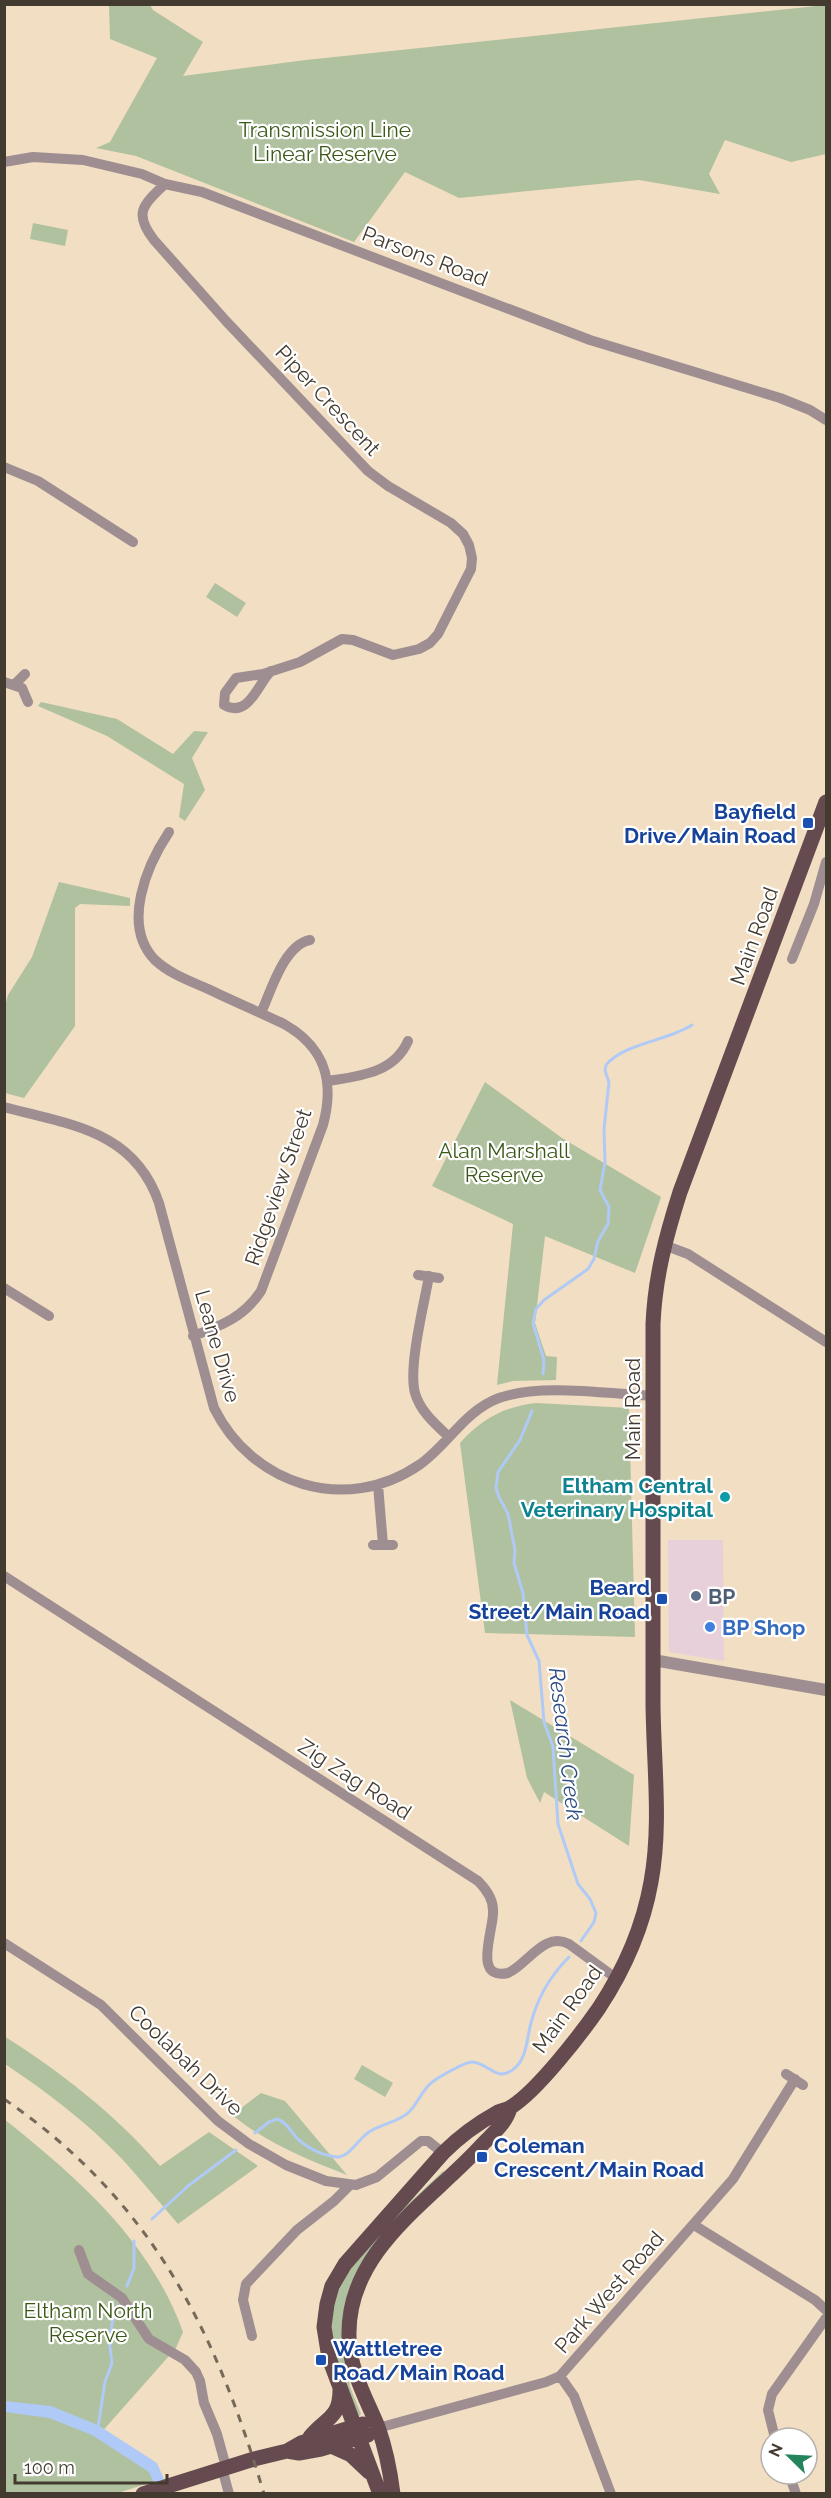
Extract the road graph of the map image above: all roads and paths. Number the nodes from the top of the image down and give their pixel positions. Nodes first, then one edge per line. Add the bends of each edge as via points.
1 (4, 162) edge
2 (165, 184) junction
3 (826, 420) edge
4 (4, 467) edge
5 (133, 542) dead end
6 (272, 671) junction
7 (25, 674) dead end
8 (10, 683) edge
9 (28, 702) dead end
10 (826, 805) edge
11 (169, 832) dead end
12 (826, 862) edge
13 (310, 940) dead end
14 (792, 959) dead end
15 (261, 1013) junction
16 (408, 1041) dead end
17 (328, 1081) junction
18 (4, 1107) edge
19 (664, 1245) junction
20 (429, 1276) dead end
21 (4, 1288) edge
22 (49, 1316) dead end
23 (193, 1336) junction
24 (826, 1342) edge
25 (653, 1396) junction
26 (449, 1437) junction
27 (378, 1485) junction
28 (383, 1545) dead end
29 (4, 1576) edge
30 (653, 1660) junction
31 (826, 1690) edge
32 (4, 1943) edge
33 (617, 1979) junction
34 (795, 2079) dead end
35 (510, 2108) junction
36 (443, 2153) junction
37 (461, 2168) junction
38 (349, 2186) junction
39 (694, 2225) junction
40 (79, 2250) dead end
41 (826, 2310) edge
42 (826, 2318) edge
43 (252, 2336) dead end
44 (560, 2376) junction
45 (340, 2390) junction
46 (772, 2426) edge
47 (378, 2428) junction
48 (357, 2432) junction
49 (307, 2440) junction
50 (331, 2446) junction
51 (287, 2451) junction
52 (224, 2468) junction
53 (374, 2477) junction
54 (143, 2493) edge
55 (230, 2493) edge
56 (380, 2493) edge
57 (393, 2493) edge
58 (611, 2493) edge

1 - 2 street, Parsons Road via 33,157 71,158 142,174
2 - 3 street, Parsons Road via 217,197 579,336 780,398
2 - 6 street, Piper Crescent via 147,202 142,217 169,258 368,471 451,523 472,552 471,569 430,643 393,655 342,639 306,659
4 - 5 street via 38,481
6 - 6 street via 249,702 232,708 224,705 223,697 233,680
7 - 8 street
8 - 9 street via 25,692
10 - 19 main road, Main Road via 680,1192
11 - 15 street, Ridgeview Street via 153,858 142,888 141,924 147,949 173,973
12 - 14 street, Main Road
13 - 15 street via 299,944 288,956
15 - 17 street, Ridgeview Street via 308,1041
16 - 17 street via 399,1057 381,1069
17 - 23 street, Ridgeview Street via 323,1125 261,1291 236,1318
18 - 23 street, Leane Drive via 97,1133 120,1146 142,1168 159,1203
19 - 24 street via 688,1254
19 - 25 main road, Main Road via 654,1304
20 - 26 street via 413,1385 422,1409
21 - 22 street
23 - 27 street, Leane Drive via 214,1408 233,1439 254,1460 283,1478 316,1488 349,1490
25 - 26 street, Leane Drive via 557,1391 514,1394 476,1410
25 - 30 main road, Main Road
26 - 27 street, Leane Drive via 418,1466
27 - 28 street
29 - 33 street, Zig Zag Road via 478,1881 493,1906 487,1959 492,1970 508,1973 556,1940 569,1944
30 - 31 street
30 - 33 main road, Main Road via 654,1865 642,1917
32 - 38 street, Coolabah Drive via 109,2012 195,2100 249,2144 311,2176
33 - 35 main road, Main Road via 575,2040
34 - 39 street, Park West Road via 738,2171
35 - 36 main road, Main Road via 480,2124
35 - 37 main road, Main Road via 502,2124
36 - 37 main road
36 - 38 street via 421,2141 377,2177
36 - 45 main road, Main Road via 354,2254 332,2286 325,2336
37 - 47 main road, Main Road via 384,2241 356,2291 350,2315 350,2346 358,2379
38 - 43 street via 297,2230 246,2284 243,2300
39 - 41 street
39 - 44 street, Park West Road
40 - 52 street via 88,2274 122,2298 149,2339 196,2372
42 - 46 street via 772,2394
44 - 47 street, Park West Road
44 - 58 street via 574,2396
45 - 48 main road, Main Road
45 - 49 main road via 336,2414
47 - 48 main road
47 - 57 main road, Main Road
48 - 49 main road
48 - 50 main road
48 - 53 main road, Main Road
49 - 51 main road
50 - 51 main road
50 - 53 main road via 351,2455
51 - 52 main road
52 - 54 main road
52 - 55 street
53 - 56 main road, Main Road

